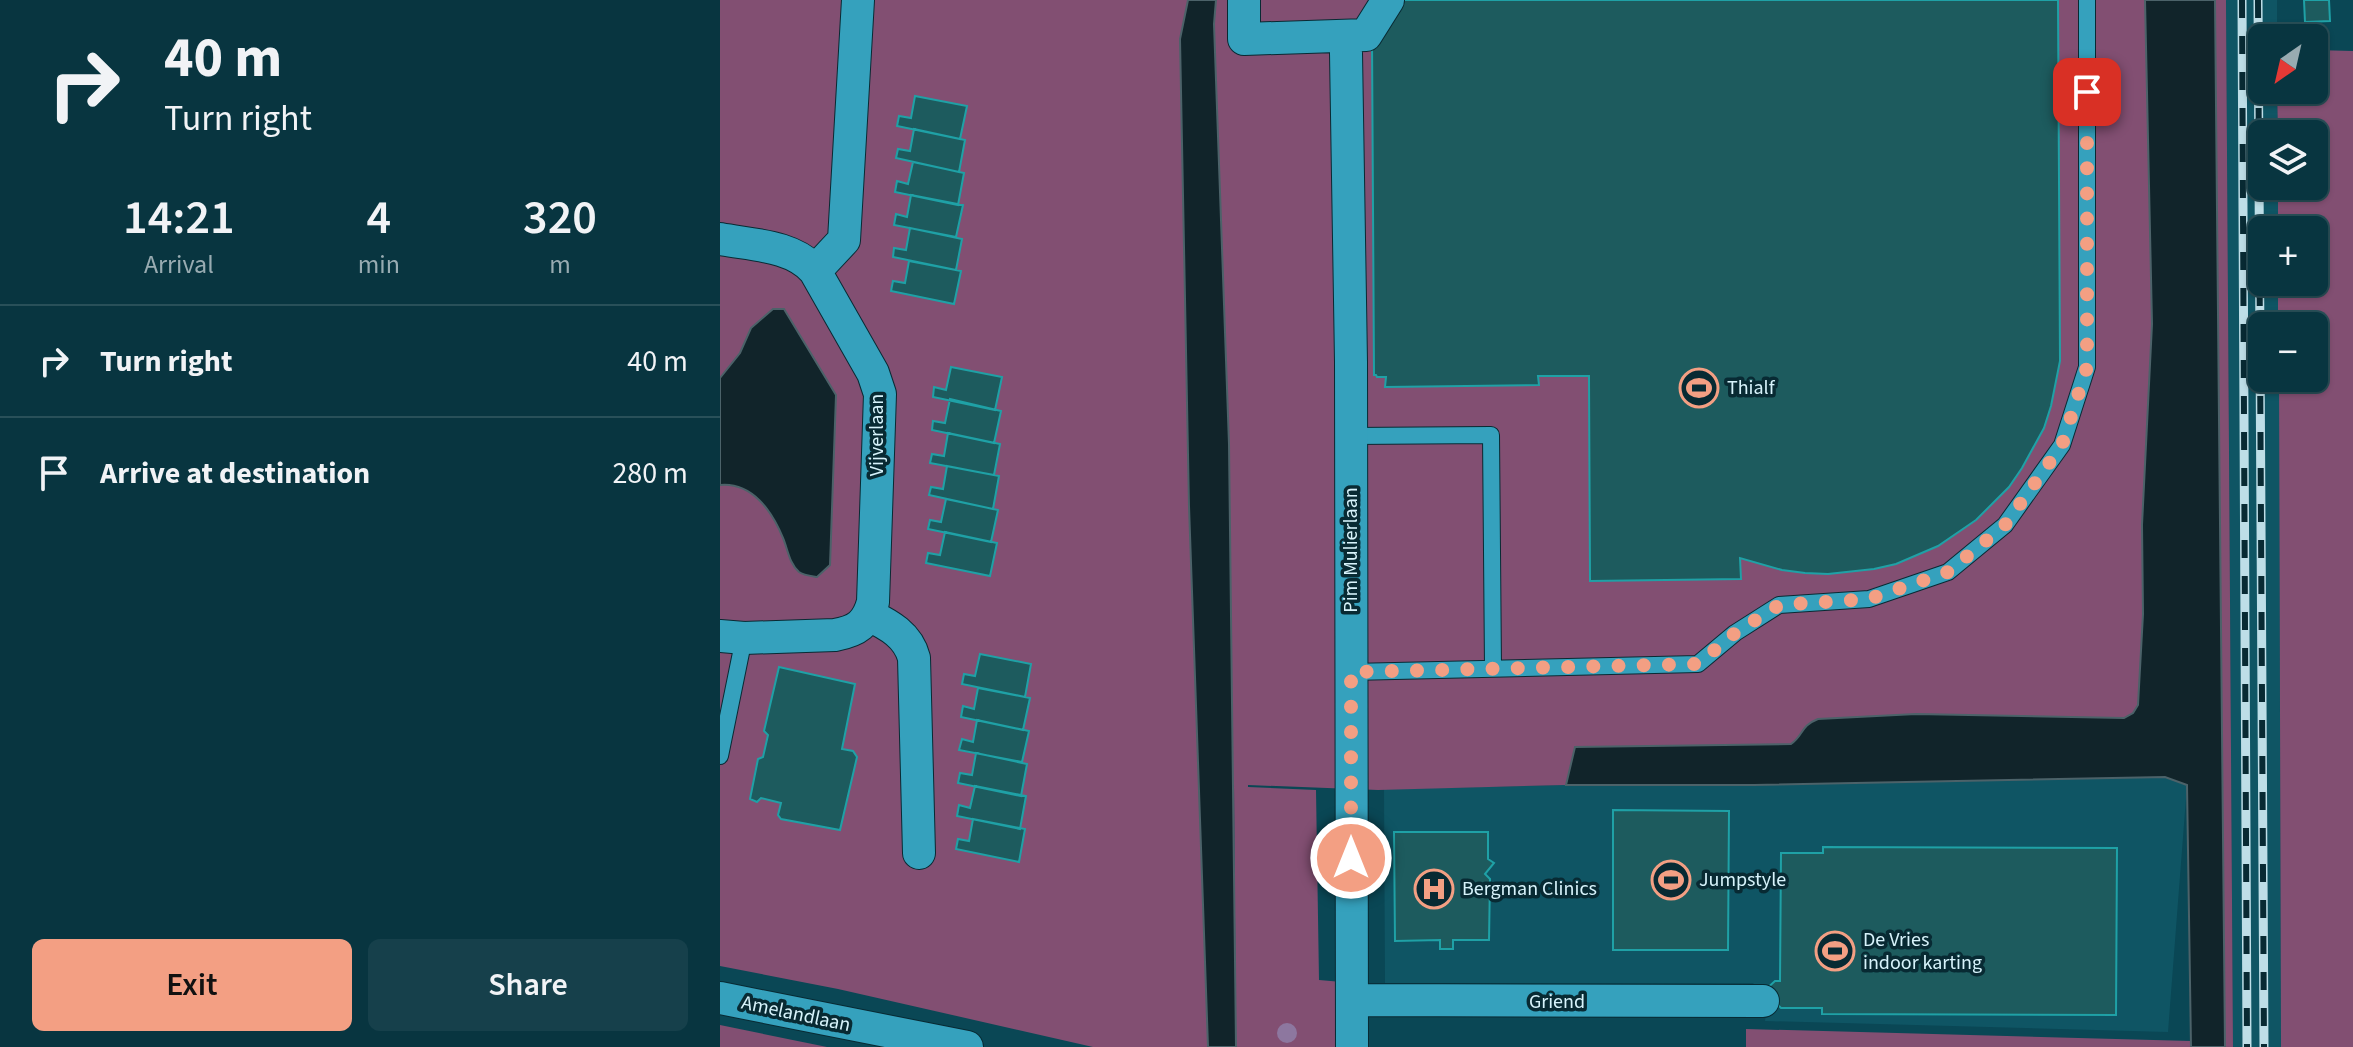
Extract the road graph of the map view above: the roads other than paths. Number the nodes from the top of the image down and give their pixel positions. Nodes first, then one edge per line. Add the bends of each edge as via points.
1 (858, 0) edge
2 (1244, 0) edge
3 (1388, 0) edge
4 (2087, 0) edge
5 (1346, 53) dead end
6 (720, 239) edge
7 (815, 271) junction
8 (1352, 436) junction
9 (869, 615) junction
10 (732, 637) edge
11 (1493, 668) junction
12 (1351, 672) junction
13 (720, 756) edge
14 (919, 853) dead end
15 (720, 998) edge
16 (1352, 1000) junction
17 (1763, 1001) dead end
18 (875, 1039) edge
19 (967, 1047) edge
20 (1352, 1047) edge

1 - 7 street via 844,240
2 - 3 street via 1244,39 1366,35
4 - 11 lane via 2087,367 2062,445 2005,525 1948,572 1869,599 1779,605 1698,664
5 - 8 street, Pim Mulierlaan
6 - 7 street, Vijverlaan via 791,253
7 - 9 street, Vijverlaan via 880,394
8 - 11 lane via 1491,435
8 - 12 street, Pim Mulierlaan
9 - 10 street via 849,632
9 - 14 street via 895,629 914,658
10 - 13 lane
11 - 12 lane
12 - 16 street, Pim Mulierlaan
15 - 18 street, Amelandlaan
16 - 17 street, Griend
16 - 20 street, Pim Mulierlaan
18 - 19 street, Amelandlaan

